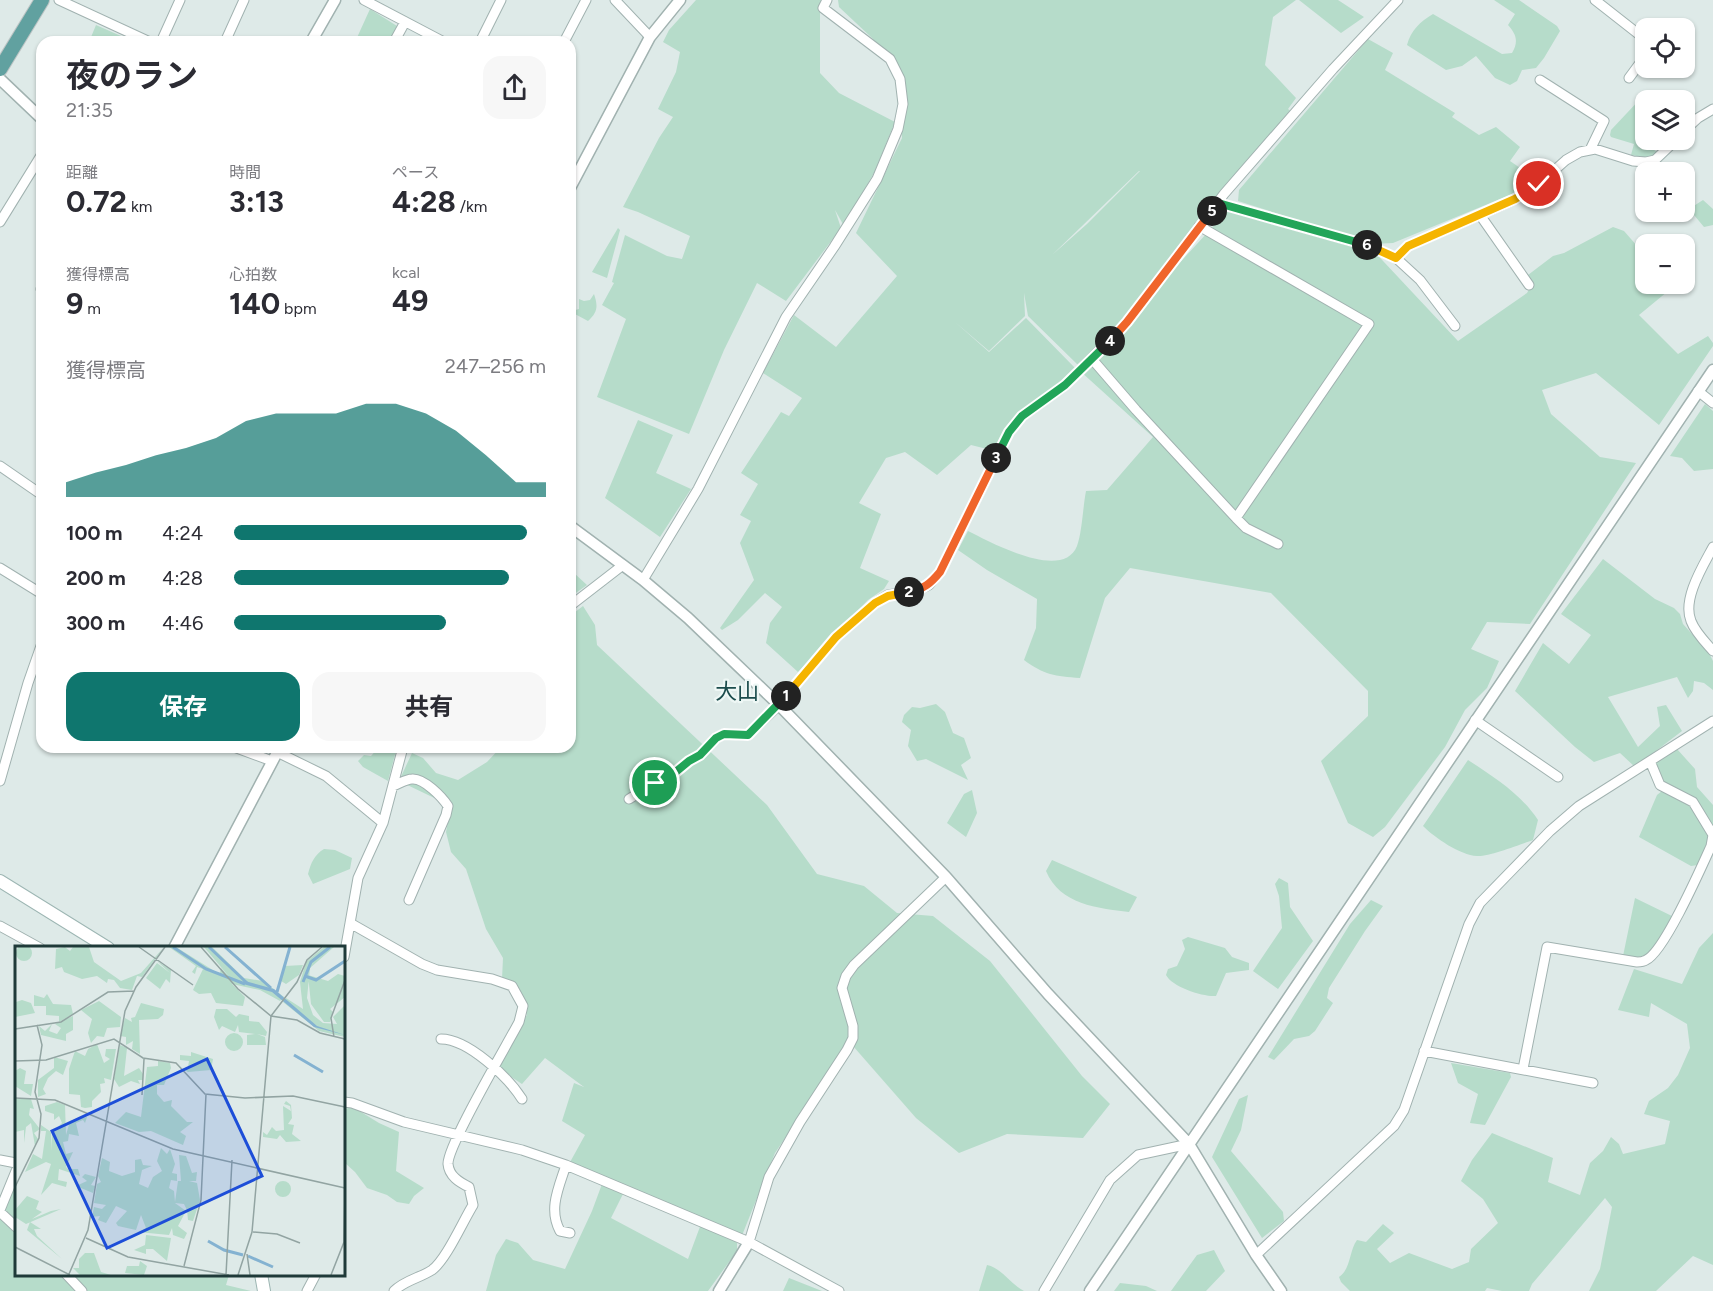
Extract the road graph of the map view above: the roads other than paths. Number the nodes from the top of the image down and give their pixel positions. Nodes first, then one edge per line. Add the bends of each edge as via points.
1 (42, 0) edge
2 (59, 0) edge
3 (180, 0) edge
4 (244, 0) edge
5 (335, 0) edge
6 (364, 0) edge
7 (501, 0) edge
8 (586, 0) edge
9 (615, 0) edge
10 (680, 0) edge
11 (827, 0) edge
12 (1398, 0) edge
13 (1595, 0) edge
14 (405, 22) junction
15 (1635, 31) edge
16 (137, 36) edge
17 (164, 36) edge
18 (228, 36) edge
19 (314, 36) edge
20 (397, 36) edge
21 (432, 36) edge
22 (483, 36) edge
23 (567, 36) edge
24 (651, 37) junction
25 (0, 69) edge
26 (1635, 70) edge
27 (1629, 78) dead end
28 (0, 79) edge
29 (1540, 80) dead end
30 (1713, 109) edge
31 (36, 112) edge
32 (1695, 121) edge
33 (1590, 150) junction
34 (1666, 150) edge
35 (36, 164) edge
36 (576, 177) edge
37 (1218, 203) junction
38 (1480, 215) junction
39 (0, 222) edge
40 (1200, 226) junction
41 (1396, 258) junction
42 (1529, 285) dead end
43 (1455, 326) dead end
44 (1092, 359) junction
45 (1713, 370) edge
46 (1698, 391) junction
47 (1713, 402) edge
48 (0, 466) edge
49 (36, 491) edge
50 (1236, 518) junction
51 (576, 531) edge
52 (1278, 544) dead end
53 (1713, 547) edge
54 (623, 566) junction
55 (0, 568) edge
56 (642, 580) junction
57 (36, 590) edge
58 (576, 600) edge
59 (1713, 651) edge
60 (36, 661) edge
61 (779, 705) junction
62 (1475, 720) junction
63 (1713, 721) edge
64 (277, 753) edge
65 (401, 753) edge
66 (1650, 761) junction
67 (1, 775) edge
68 (1557, 777) dead end
69 (393, 786) junction
70 (629, 800) dead end
71 (383, 823) junction
72 (946, 877) junction
73 (0, 881) edge
74 (410, 900) dead end
75 (350, 923) junction
76 (0, 926) edge
77 (36, 946) edge
78 (105, 946) edge
79 (175, 946) edge
80 (345, 951) edge
81 (441, 1039) dead end
82 (1424, 1051) junction
83 (494, 1069) junction
84 (1523, 1069) junction
85 (1593, 1083) dead end
86 (522, 1099) dead end
87 (345, 1102) edge
88 (458, 1135) junction
89 (1188, 1144) junction
90 (0, 1160) edge
91 (15, 1163) edge
92 (566, 1165) junction
93 (15, 1174) edge
94 (0, 1211) edge
95 (15, 1226) edge
96 (570, 1233) dead end
97 (749, 1242) junction
98 (1256, 1255) junction
99 (67, 1276) edge
100 (261, 1276) edge
101 (315, 1276) edge
102 (82, 1291) edge
103 (264, 1291) edge
104 (307, 1291) edge
105 (394, 1291) edge
106 (718, 1291) edge
107 (839, 1291) edge
108 (1044, 1291) edge
109 (1090, 1291) edge
110 (1281, 1291) edge

1 - 25 main road
2 - 16 street
3 - 17 street
4 - 18 street
5 - 19 street
6 - 14 street
7 - 22 street
8 - 23 street
9 - 24 street
10 - 24 street
11 - 56 street via 823,8 890,59 900,79 903,104 898,129 877,180 786,317 698,489
12 - 37 street
13 - 15 street
14 - 20 street
14 - 21 street
24 - 36 street
26 - 27 street
28 - 31 street
29 - 33 street via 1604,121
30 - 32 street
33 - 34 street via 1646,162 1655,160
33 - 38 street via 1566,160 1515,199
35 - 39 street
37 - 40 street
37 - 41 street via 1370,246
38 - 41 street via 1408,246
38 - 42 street
40 - 44 street via 1127,322
40 - 50 street via 1369,324
41 - 43 street via 1420,280
44 - 50 street
44 - 61 street via 1065,385 1022,416 1009,432 940,572 929,585 875,603 836,637
45 - 46 street
46 - 47 street
46 - 62 street
48 - 49 street
50 - 52 street via 1246,528
51 - 54 street
53 - 59 street via 1696,578 1689,607 1691,622
54 - 56 street
54 - 58 street
55 - 57 street
56 - 61 street
60 - 67 street
61 - 70 street via 748,735 724,734 716,738 666,780
61 - 72 street
62 - 68 street
62 - 89 street
63 - 66 street
64 - 71 street via 326,776
64 - 79 street
65 - 69 street
66 - 82 street via 1579,806 1480,903
66 - 84 street via 1660,785 1692,802 1713,835 1711,846 1673,924 1647,960 1637,962 1547,947
69 - 71 street
69 - 74 street via 417,779 440,794 448,806
71 - 75 street via 358,878
72 - 89 street
72 - 97 street via 846,976 842,988 853,1038 769,1177
73 - 78 main road
75 - 80 street
75 - 83 street via 437,970 512,986 523,1006 519,1022
76 - 77 street
81 - 83 street via 454,1041
82 - 84 street
82 - 98 street via 1404,1110 1394,1126
83 - 86 street
83 - 88 street
84 - 85 street
87 - 88 street
88 - 92 street
88 - 105 street via 448,1162 451,1174 469,1187 473,1205 433,1269
89 - 98 street
89 - 108 street via 1138,1155 1110,1180
89 - 109 street
90 - 91 street
92 - 96 street via 553,1209 560,1231
92 - 97 street
93 - 94 street
94 - 95 street
97 - 106 street
97 - 107 street
98 - 110 street
99 - 102 street
100 - 103 main road
101 - 104 street

